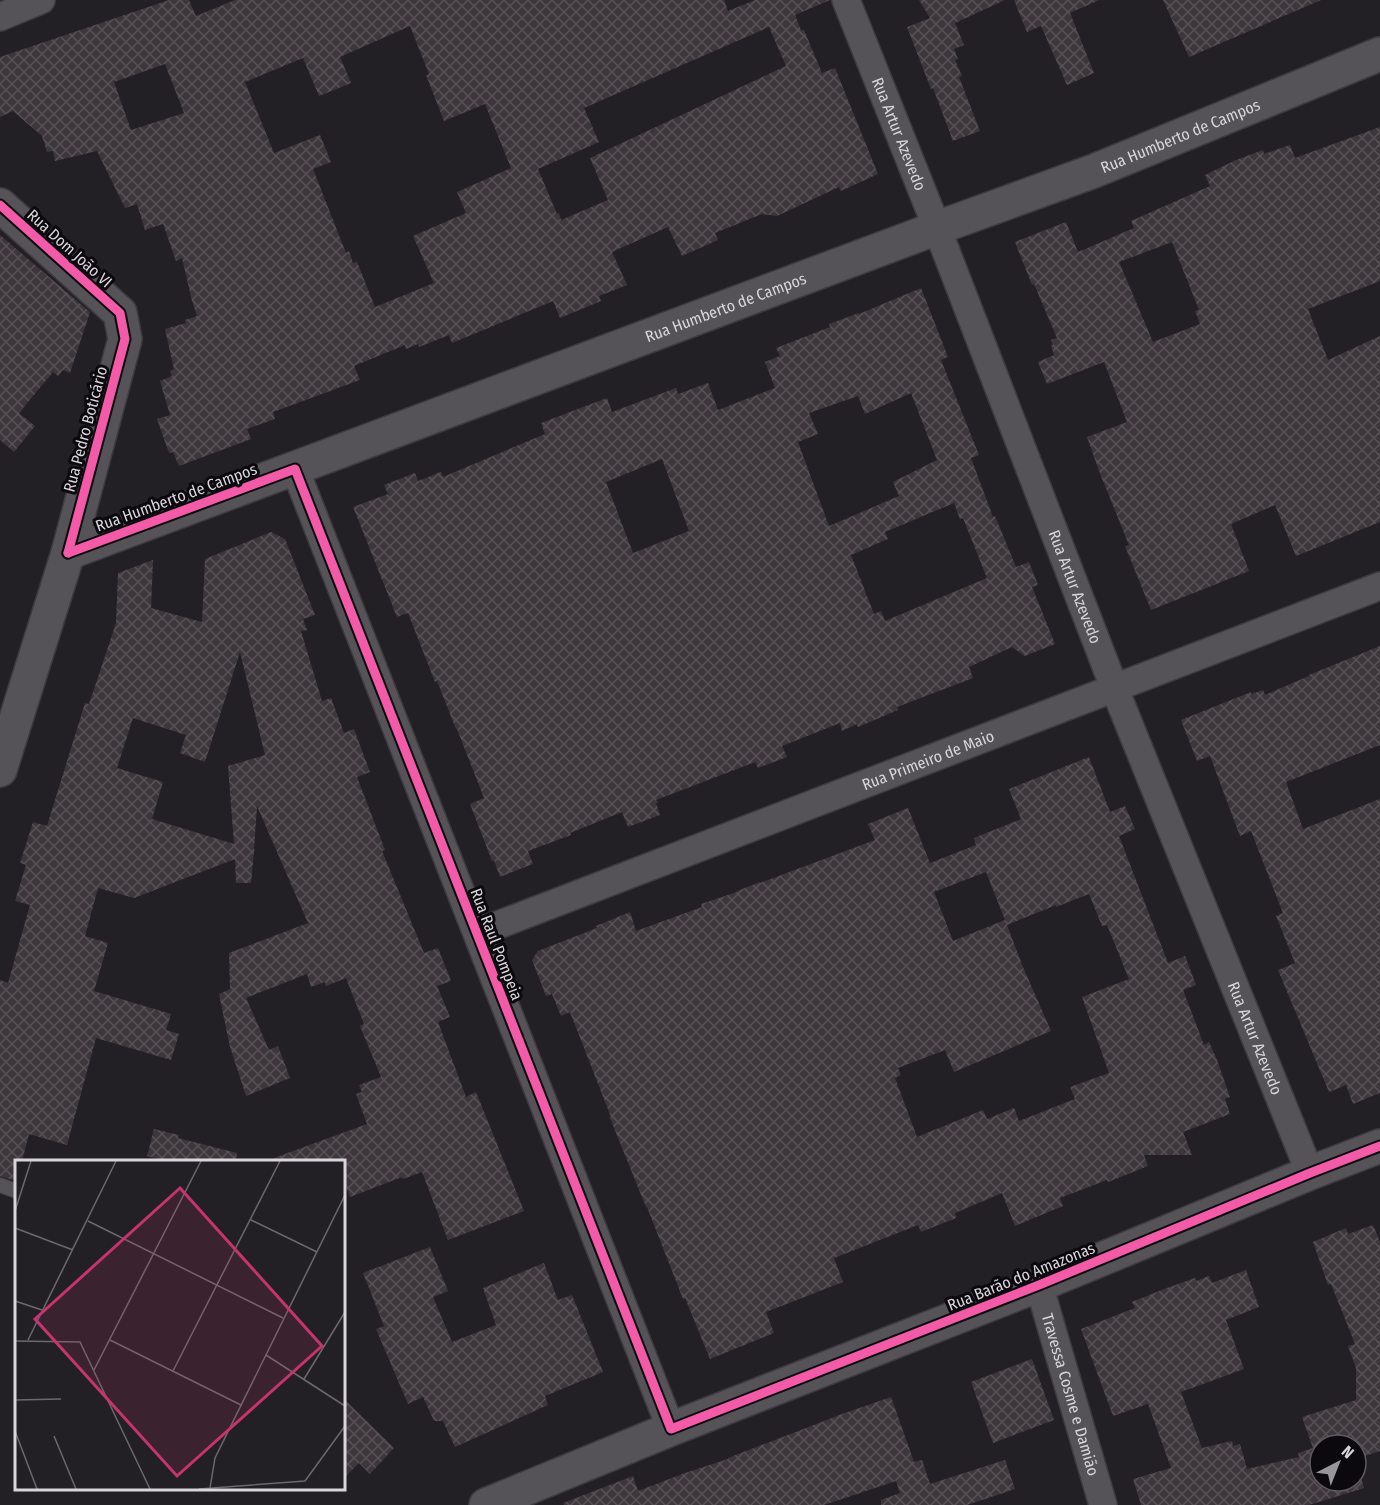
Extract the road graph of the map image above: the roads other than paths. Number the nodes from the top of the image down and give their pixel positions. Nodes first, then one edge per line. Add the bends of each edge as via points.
1 (41, 0) edge
2 (846, 0) edge
3 (0, 17) edge
4 (1380, 54) edge
5 (0, 205) edge
6 (937, 228) junction
7 (120, 313) joint
8 (295, 469) junction
9 (68, 553) junction
10 (1380, 586) edge
11 (1114, 687) junction
12 (0, 770) edge
13 (477, 933) junction
14 (1380, 1146) edge
15 (1310, 1173) junction
16 (0, 1185) edge
17 (15, 1191) edge
18 (1039, 1285) junction
19 (671, 1430) junction
20 (486, 1505) edge
21 (1103, 1505) edge

1 - 3 street
2 - 6 street, Rua Artur Azevedo
4 - 6 street, Rua Humberto de Campos via 1094,171
5 - 7 street, Rua Dom João VI
6 - 8 street, Rua Humberto de Campos
6 - 11 street, Rua Artur Azevedo
7 - 9 street, Rua Pedro Boticário via 125,339
8 - 9 street, Rua Humberto de Campos
8 - 13 street, Rua Raul Pompeia
9 - 12 street, Rua Pedro Boticário
10 - 11 street, Rua Primeiro de Maio
11 - 13 street, Rua Primeiro de Maio
11 - 15 street, Rua Artur Azevedo
13 - 19 street, Rua Raul Pompeia
14 - 15 street, Rua Barão do Amazonas
15 - 18 street, Rua Barão do Amazonas
16 - 17 lane
18 - 19 street, Rua Barão do Amazonas
18 - 21 street, Travessa Cosme e Damião
19 - 20 street, Rua Barão do Amazonas

